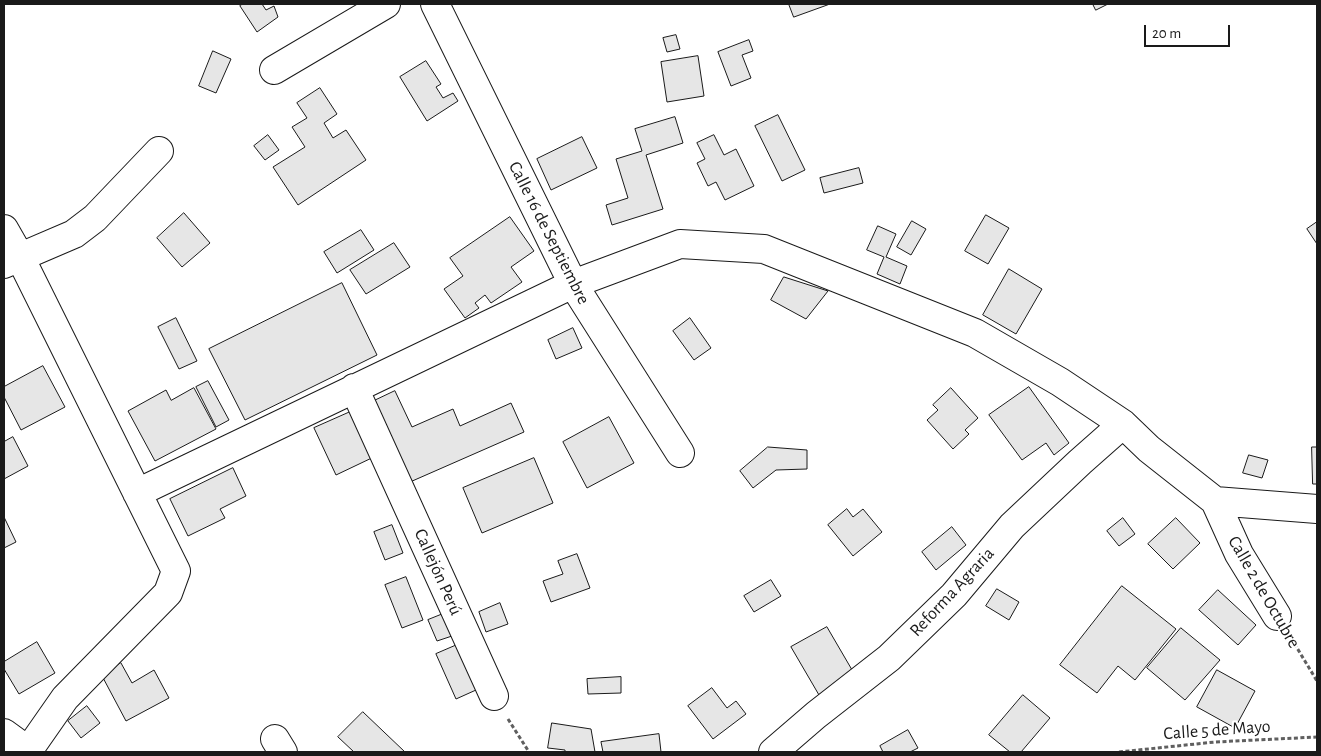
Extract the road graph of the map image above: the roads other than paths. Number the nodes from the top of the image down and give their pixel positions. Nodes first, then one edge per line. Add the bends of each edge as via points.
1 (386, 4) edge
2 (435, 4) edge
3 (274, 70) dead end
4 (159, 150) dead end
5 (4, 229) edge
6 (12, 260) edge
7 (573, 284) junction
8 (354, 388) junction
9 (1123, 424) junction
10 (680, 453) dead end
11 (137, 493) junction
12 (1215, 501) junction
13 (1317, 510) edge
14 (1277, 616) road end
15 (494, 696) road end
16 (4, 733) edge
17 (29, 752) edge
18 (772, 752) edge

1 - 3 street
2 - 7 street, Calle 16 de Septiembre
4 - 6 street via 95,218 74,234
5 - 6 street
6 - 11 street
7 - 8 street
7 - 9 street via 680,244 764,249 975,333 1060,382
7 - 10 street, Calle 16 de Septiembre
8 - 11 street
8 - 15 street, Callejón Perú
9 - 12 street
9 - 18 street, Reforma Agraria via 1012,526 954,595 889,658
11 - 17 street via 176,571 168,593 66,698
12 - 13 street
12 - 14 street, Calle 2 de Octubre via 1239,554
16 - 17 street

